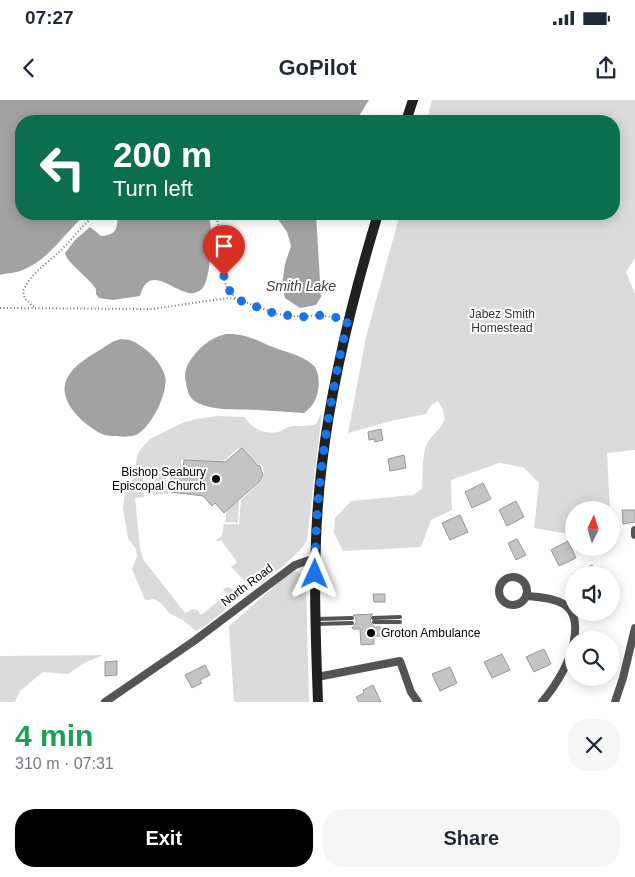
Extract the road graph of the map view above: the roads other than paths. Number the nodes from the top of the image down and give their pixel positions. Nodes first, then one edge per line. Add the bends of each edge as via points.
1 (413, 100) edge
2 (408, 115) edge
3 (376, 220) edge
4 (634, 530) edge
5 (635, 535) edge
6 (315, 558) junction
7 (526, 596) dead end
8 (400, 619) dead end
9 (373, 620) dead end
10 (352, 621) dead end
11 (315, 622) junction
12 (635, 628) edge
13 (576, 631) edge
14 (565, 668) edge
15 (317, 676) junction
16 (105, 702) edge
17 (318, 702) edge
18 (418, 702) edge
19 (542, 702) edge
20 (615, 702) edge

1 - 2 main road
3 - 6 main road via 338,364 321,466
4 - 5 street
6 - 11 main road
6 - 16 street, North Road via 295,565 194,641
7 - 13 street via 550,598 565,604 574,617
8 - 9 lane
10 - 11 lane
11 - 15 main road
12 - 20 street
14 - 19 street
15 - 17 main road
15 - 18 street via 400,661 410,692

